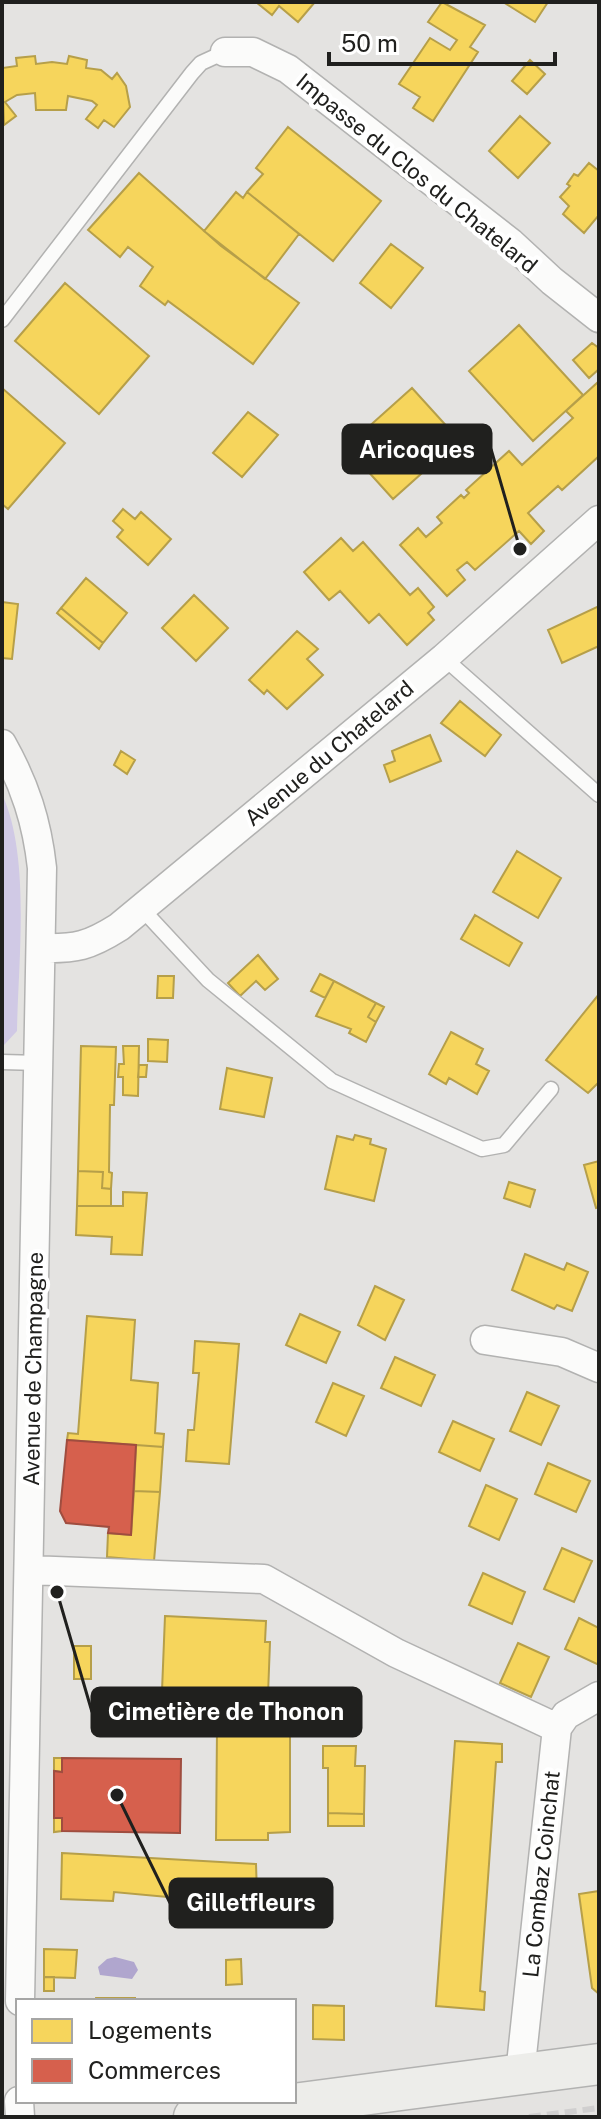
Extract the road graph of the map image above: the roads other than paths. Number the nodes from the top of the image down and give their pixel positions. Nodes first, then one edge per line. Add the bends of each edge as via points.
1 (225, 52) joint
2 (599, 318) edge
3 (2, 320) edge
4 (599, 520) edge
5 (444, 658) junction
6 (2, 744) edge
7 (599, 795) edge
8 (142, 909) junction
9 (41, 948) junction
10 (2, 1062) edge
11 (39, 1063) junction
12 (551, 1089) dead end
13 (485, 1340) dead end
14 (599, 1368) edge
15 (29, 1570) junction
16 (599, 1696) edge
17 (557, 1728) junction
18 (20, 1999) edge
19 (599, 2064) edge
20 (520, 2074) junction
21 (194, 2117) edge

1 - 2 street, Impasse du Clos du Chatelard via 253,52 288,69
1 - 3 lane via 192,73
4 - 5 street, Avenue du Chatelard
5 - 7 lane
5 - 8 street, Avenue du Chatelard
6 - 9 street, Avenue de Champagne via 28,797 37,830
8 - 9 street, Avenue du Chatelard via 95,942
8 - 12 lane via 208,980 332,1081 482,1149 504,1145
9 - 11 street, Avenue de Champagne
10 - 11 lane
11 - 15 street, Avenue de Champagne
13 - 14 street via 562,1352
15 - 17 street via 264,1579 396,1653
15 - 18 street, Avenue de Champagne
16 - 17 street via 566,1715
17 - 20 street, La Combaz Coinchat
19 - 20 main road
20 - 21 main road

